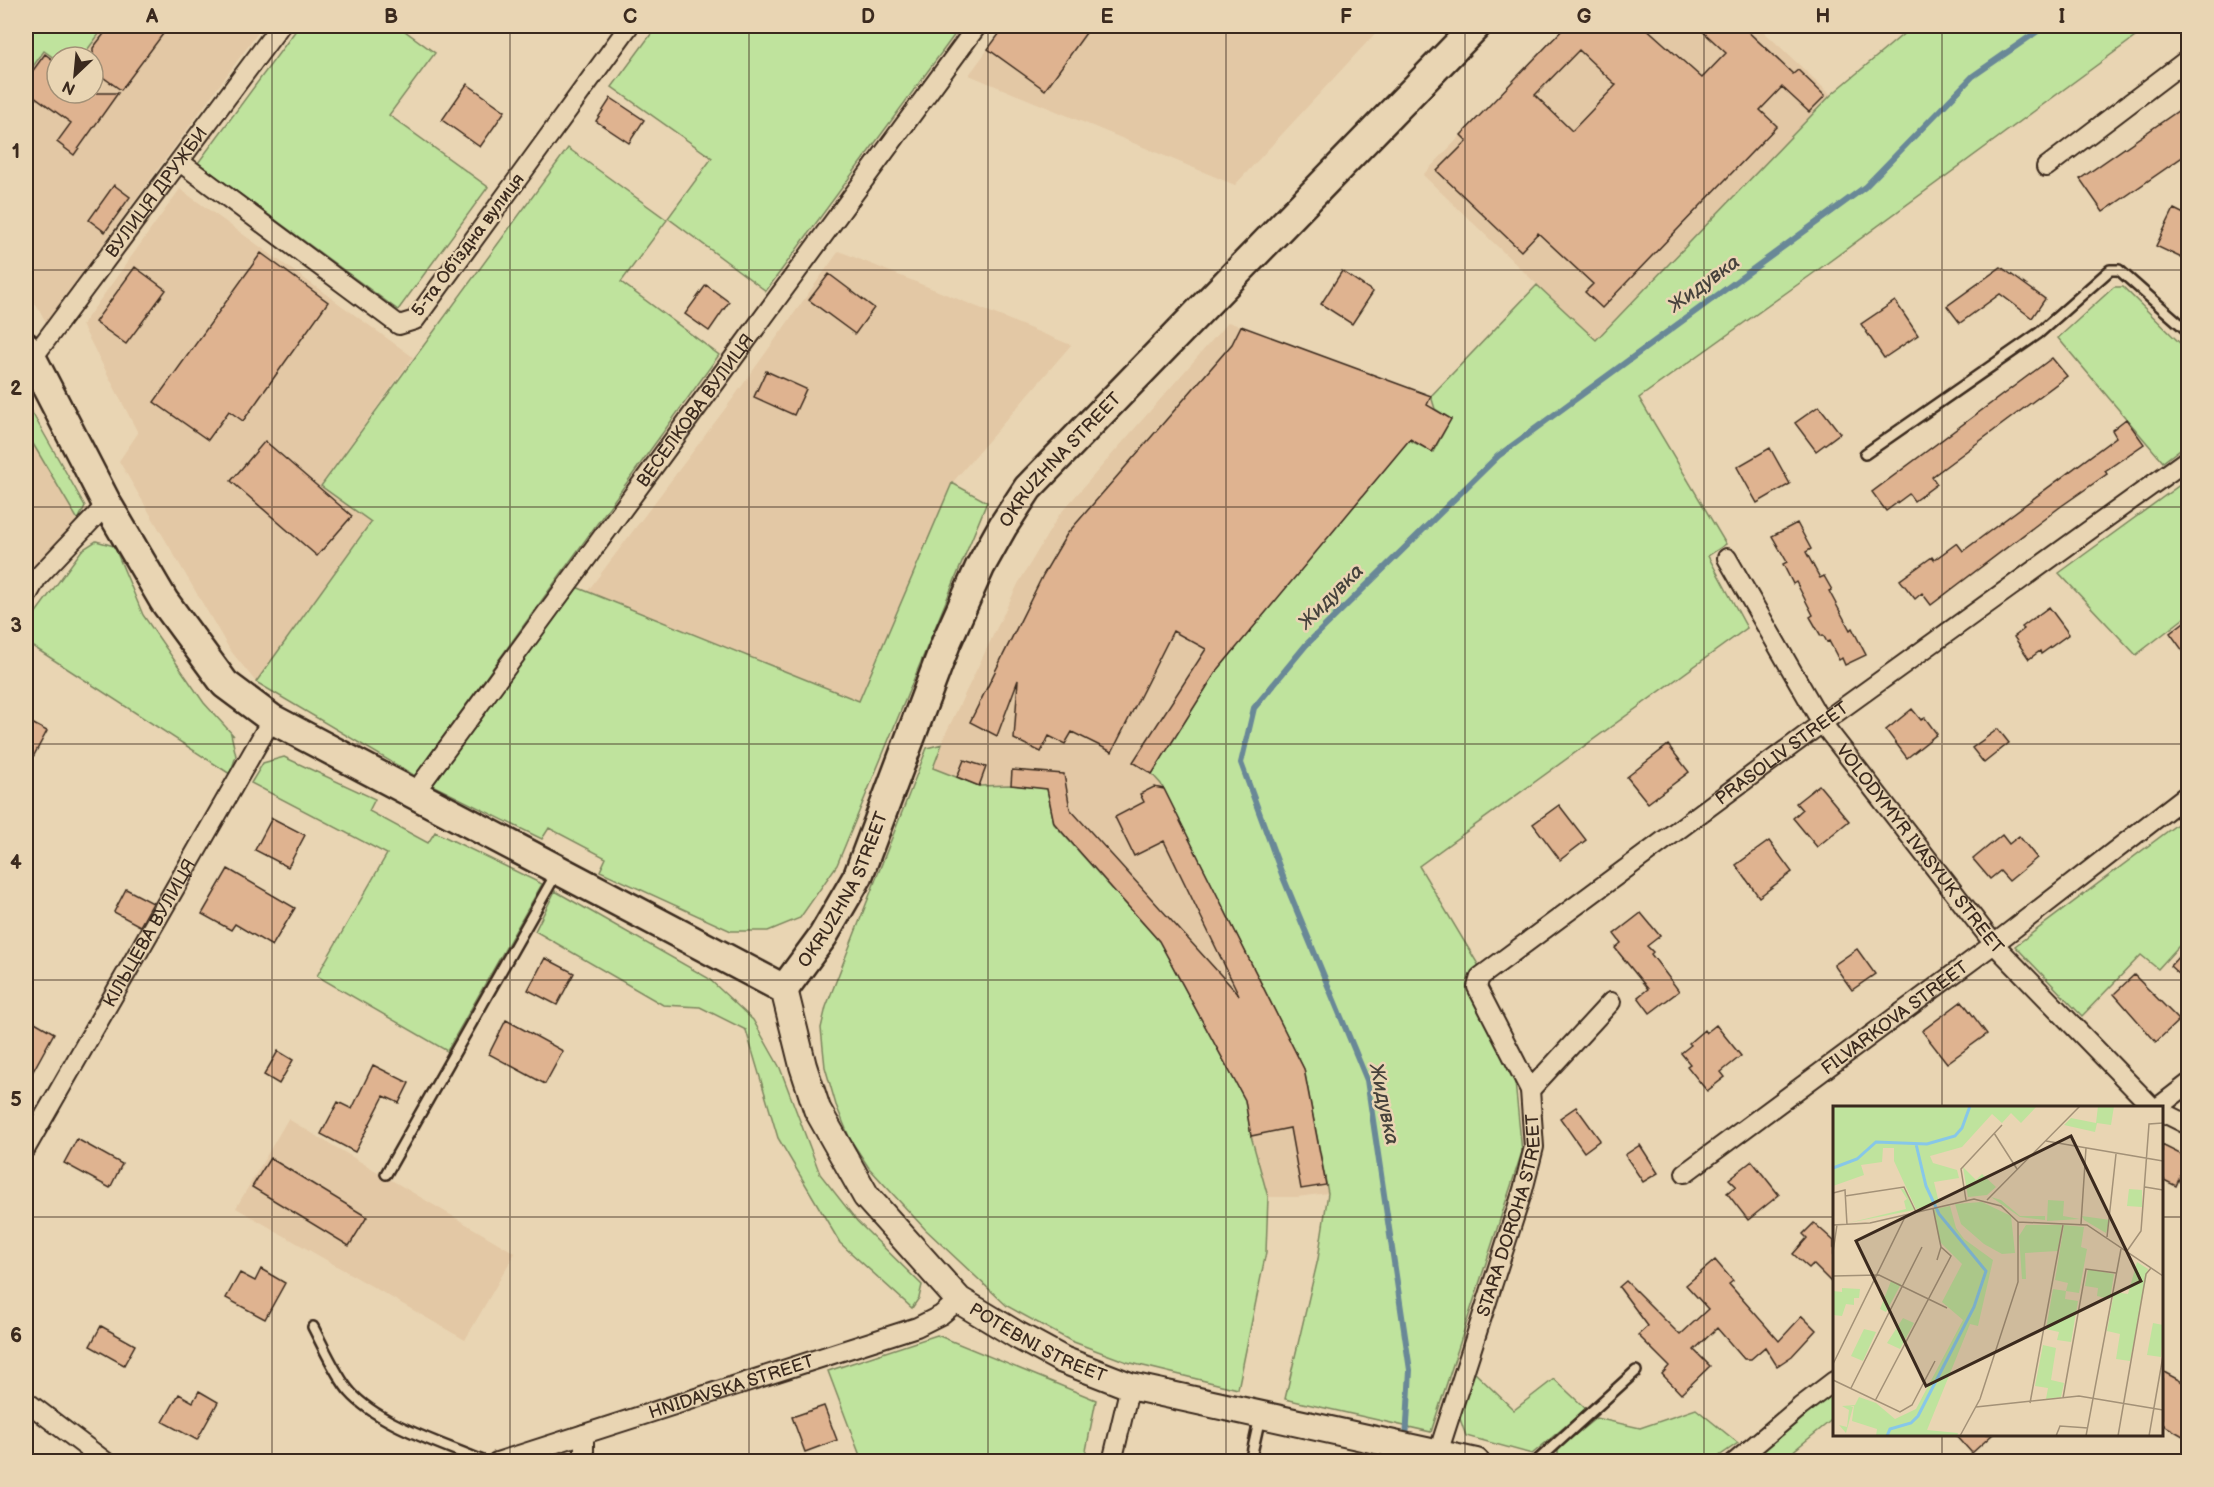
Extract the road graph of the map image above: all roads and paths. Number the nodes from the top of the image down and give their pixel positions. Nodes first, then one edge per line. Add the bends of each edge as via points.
1 (280, 26) edge
2 (629, 26) edge
3 (977, 26) edge
4 (1476, 26) edge
5 (2188, 60) edge
6 (180, 162) junction
7 (2046, 167) dead end
8 (2188, 331) edge
9 (29, 353) edge
10 (1865, 454) dead end
11 (2188, 459) edge
12 (107, 504) junction
13 (1727, 558) dead end
14 (26, 598) edge
15 (272, 719) junction
16 (1822, 723) junction
17 (2188, 794) edge
18 (413, 795) junction
19 (558, 870) junction
20 (1994, 944) junction
21 (784, 989) junction
22 (1611, 1002) dead end
23 (2188, 1084) edge
24 (1530, 1090) junction
25 (2154, 1106) edge
26 (2156, 1106) edge
27 (2163, 1112) edge
28 (2188, 1125) edge
29 (26, 1148) edge
30 (1685, 1173) dead end
31 (386, 1174) dead end
32 (959, 1300) junction
33 (313, 1327) dead end
34 (1636, 1371) dead end
35 (1833, 1382) edge
36 (1130, 1386) junction
37 (26, 1401) edge
38 (1260, 1415) junction
39 (584, 1434) junction
40 (1430, 1452) junction
41 (106, 1461) edge
42 (485, 1461) edge
43 (497, 1461) edge
44 (584, 1461) edge
45 (1112, 1461) edge
46 (1250, 1461) edge
47 (1476, 1461) edge
48 (1536, 1461) edge
49 (1736, 1461) edge

1 - 6 street, ВУЛИЦЯ ДРУЖБИ
2 - 6 street, 5-та Обʼїздна вулиця via 415,320 399,324
3 - 18 street, ВЕСЕЛКОВА ВУЛИЦЯ
4 - 21 main road, OKRUZHNA STREET via 1028,488 980,567 946,643 858,876 823,936
5 - 7 street
6 - 9 street, ВУЛИЦЯ ДРУЖБИ
8 - 10 lane via 2119,270 2109,270 2039,333
9 - 12 main road
11 - 16 street, PRASOLIV STREET
12 - 14 street via 37,578
12 - 15 main road via 164,600 225,684
13 - 16 street, VOLODYMYR IVASYUK STREET
15 - 18 main road
15 - 29 street, КІЛЬЦЕВА ВУЛИЦЯ
16 - 20 street, VOLODYMYR IVASYUK STREET
16 - 24 street, PRASOLIV STREET via 1480,977 1476,987
17 - 20 street, FILVARKOVA STREET
18 - 19 main road
19 - 21 main road
19 - 31 lane
20 - 25 street, VOLODYMYR IVASYUK STREET
20 - 30 street, FILVARKOVA STREET
21 - 32 street, POTEBNI STREET via 817,1109 866,1196
22 - 24 street, STARA DOROHA STREET
23 - 26 street
24 - 40 street, STARA DOROHA STREET via 1534,1147 1524,1191
27 - 28 street
32 - 36 street, POTEBNI STREET via 1063,1360
32 - 39 street, HNIDAVSKA STREET via 917,1327
33 - 42 lane via 349,1391 367,1407 393,1423
34 - 48 lane
35 - 49 street
36 - 38 street, POTEBNI STREET
36 - 45 street
37 - 41 street
38 - 40 street, POTEBNI STREET
38 - 46 lane
39 - 43 street, HNIDAVSKA STREET
39 - 44 street
40 - 47 street, POTEBNI STREET

